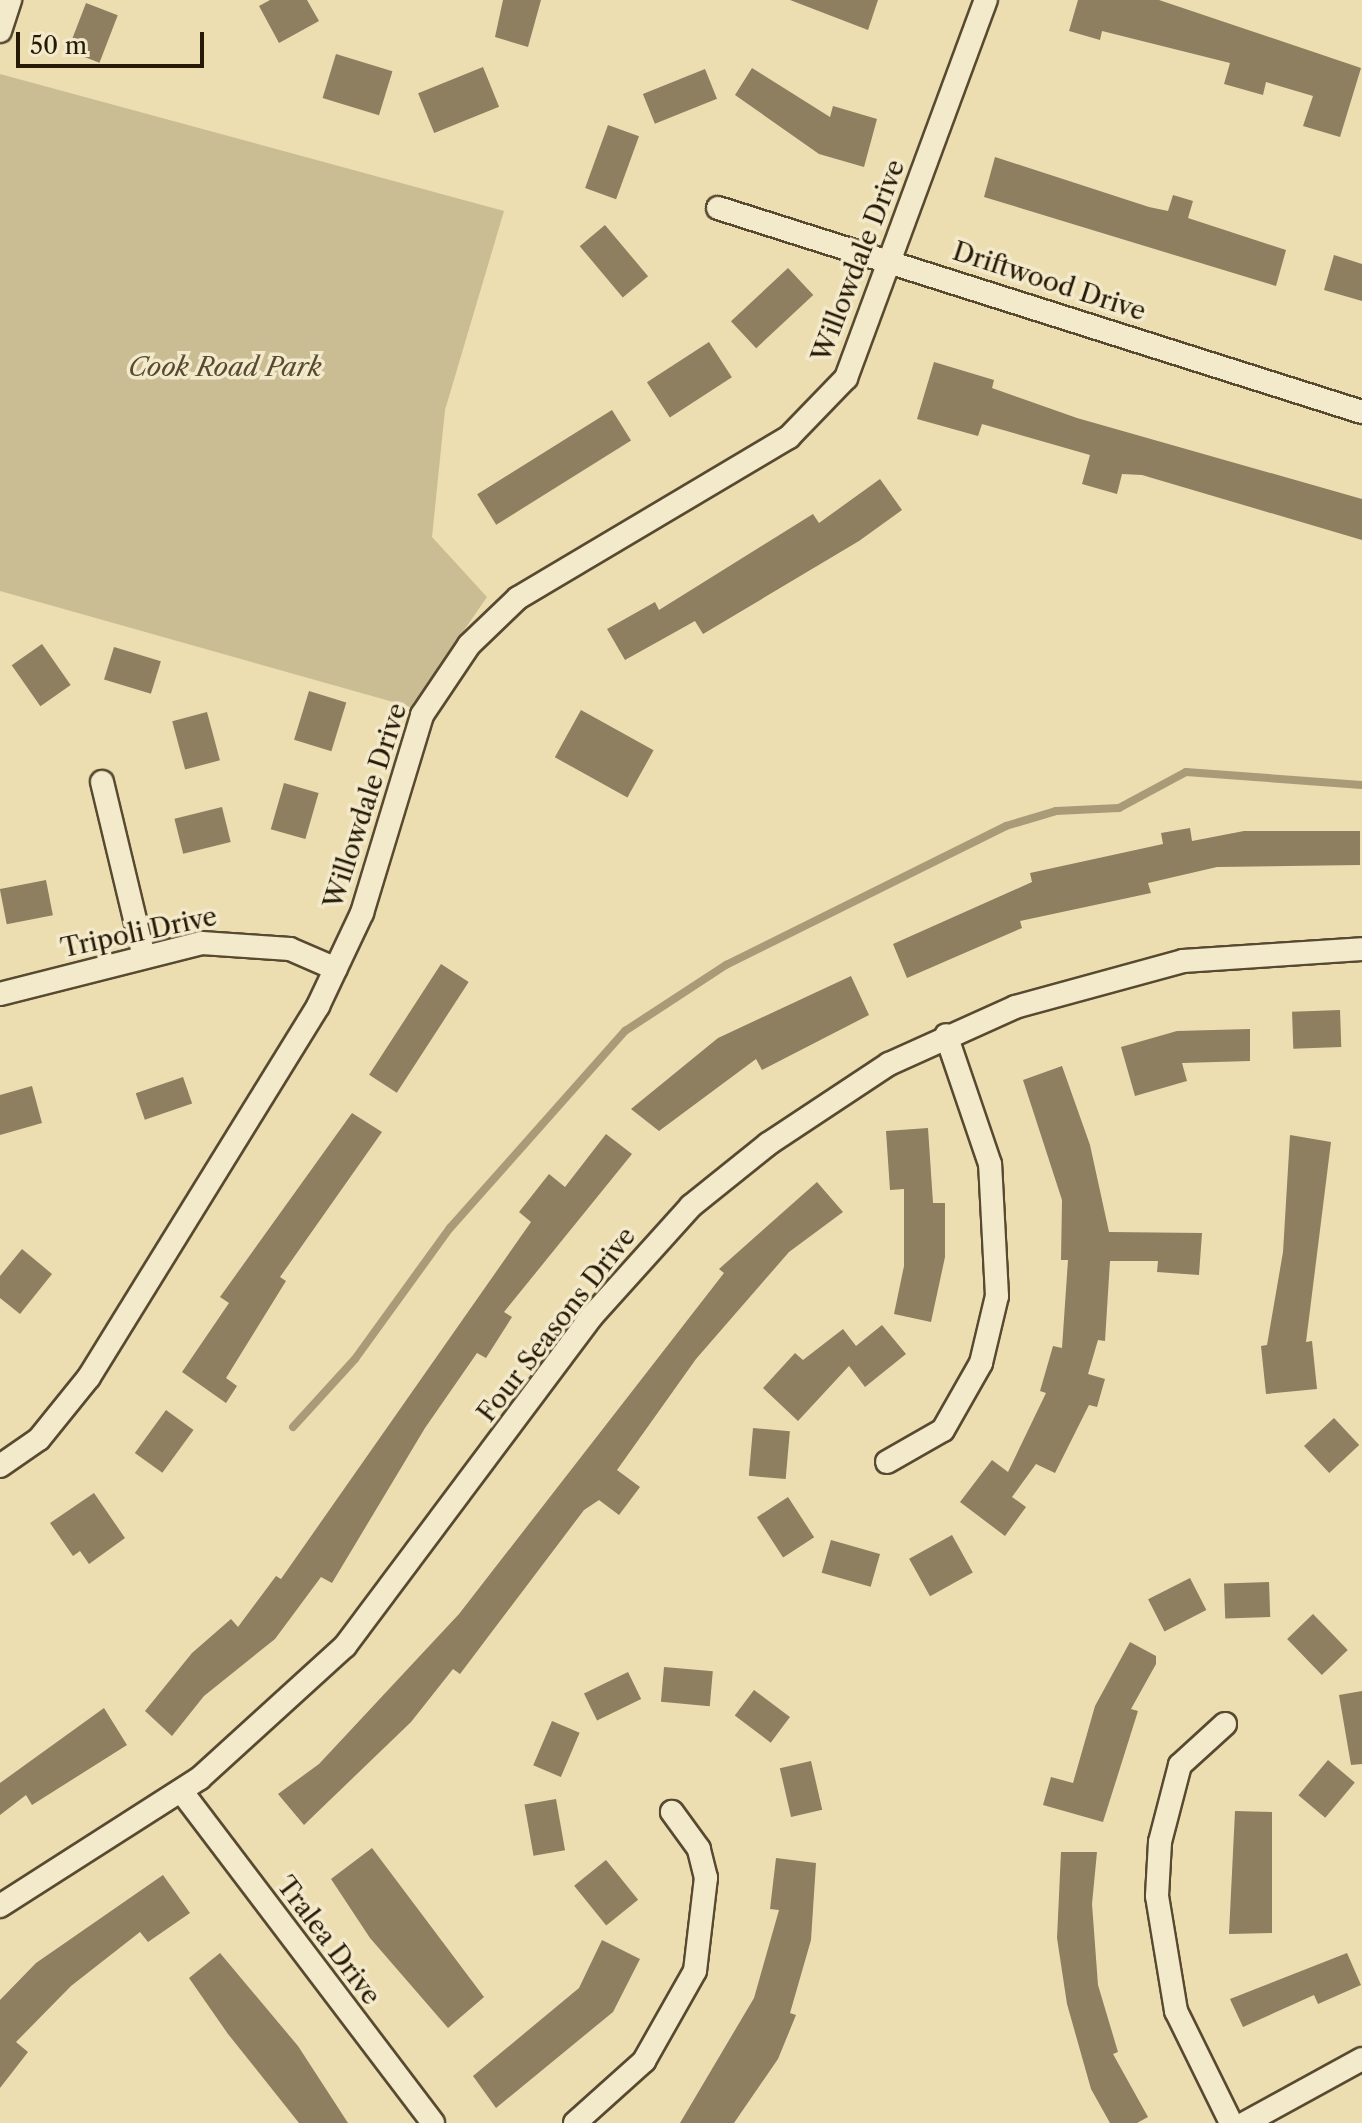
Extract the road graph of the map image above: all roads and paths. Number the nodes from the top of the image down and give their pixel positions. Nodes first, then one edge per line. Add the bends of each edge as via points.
1 (10, 0) edge
2 (986, 0) edge
3 (0, 31) edge
4 (718, 208) dead end
5 (891, 262) junction
6 (1362, 412) edge
7 (102, 782) dead end
8 (1362, 949) edge
9 (144, 957) junction
10 (336, 969) junction
11 (0, 994) edge
12 (946, 1035) junction
13 (887, 1462) dead end
14 (0, 1466) edge
15 (1225, 1724) dead end
16 (182, 1792) junction
17 (672, 1812) dead end
18 (0, 1906) edge
19 (1362, 2059) edge
20 (433, 2123) edge
21 (575, 2123) edge
22 (1231, 2123) edge
23 (1245, 2123) edge

1 - 3 street
2 - 5 street, Willowdale Drive
4 - 5 street, Driftwood Drive
5 - 6 street, Driftwood Drive
5 - 10 street, Willowdale Drive via 846,378 812,420 518,598 469,645 422,715 376,873
7 - 9 street
8 - 12 street, Four Seasons Drive via 1183,961 1015,1007
9 - 10 street, Tripoli Drive via 246,941
9 - 11 street, Tripoli Drive
10 - 14 street, Willowdale Drive via 111,1345 39,1439
12 - 13 street via 990,1164 997,1296 981,1363 943,1430
12 - 16 street, Four Seasons Drive via 835,1097 691,1206 592,1316 345,1646
15 - 22 street via 1180,1765 1160,1842 1157,1896 1176,2011
16 - 18 street, Four Seasons Drive
16 - 20 street, Tralea Drive
17 - 21 street via 699,1849 706,1878 695,1971 644,2061
19 - 23 street

